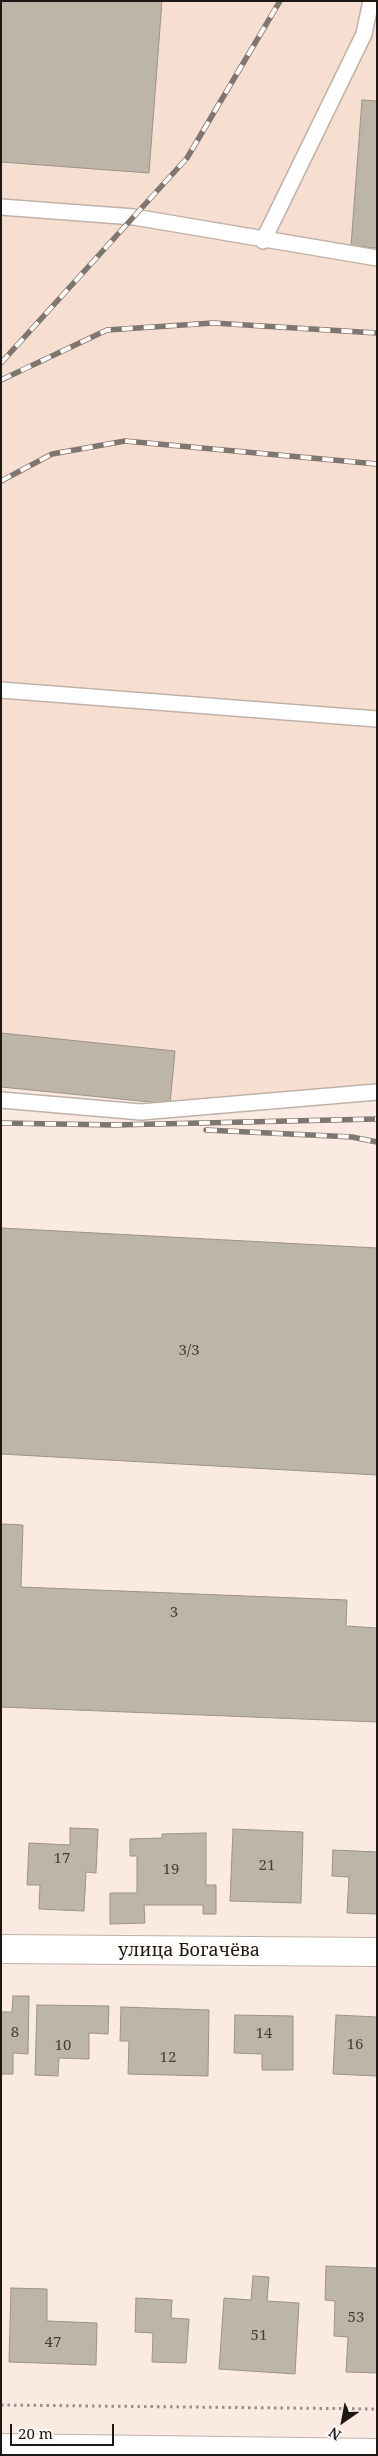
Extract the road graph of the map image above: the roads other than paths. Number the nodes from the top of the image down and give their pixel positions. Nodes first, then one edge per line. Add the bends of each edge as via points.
1 (371, 1) edge
2 (1, 207) edge
3 (263, 241) junction
4 (377, 258) edge
5 (1, 690) edge
6 (377, 719) edge
7 (377, 1092) edge
8 (1, 1100) edge
9 (1, 1949) edge
10 (377, 1952) edge
11 (1, 2448) edge
12 (41, 2452) edge
13 (377, 2453) edge

1 - 3 lane via 364,34
2 - 3 lane via 134,217
3 - 4 lane
5 - 6 lane
7 - 8 lane via 141,1112
9 - 10 street, улица Богачёва
11 - 12 street
12 - 13 street

